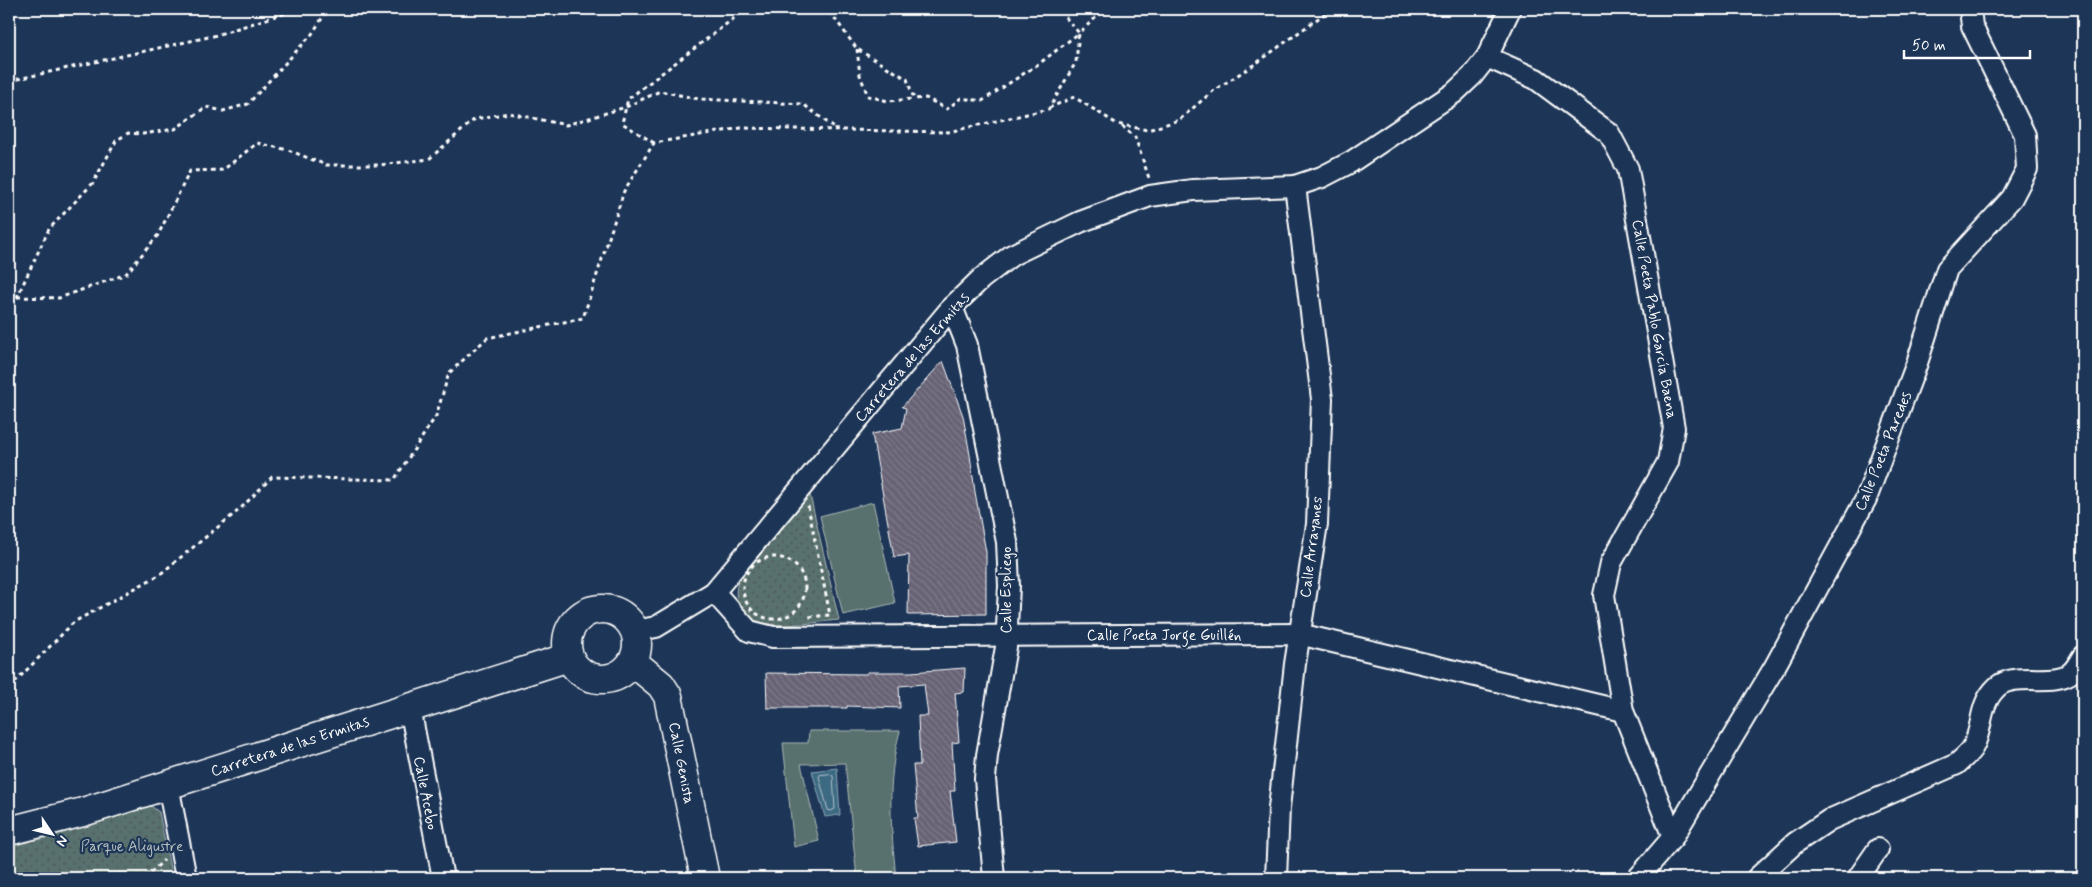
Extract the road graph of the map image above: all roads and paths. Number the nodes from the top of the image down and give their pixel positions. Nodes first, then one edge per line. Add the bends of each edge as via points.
1 (298, 9) edge
2 (328, 9) edge
3 (746, 9) edge
4 (822, 9) edge
5 (1058, 9) edge
6 (1105, 9) edge
7 (1331, 9) edge
8 (1510, 9) edge
9 (1970, 9) edge
10 (1079, 33) junction
11 (857, 49) junction
12 (1487, 57) junction
13 (9, 81) edge
14 (914, 99) junction
15 (626, 107) junction
16 (1048, 108) junction
17 (1121, 125) junction
18 (838, 131) junction
19 (654, 143) junction
20 (1295, 186) junction
21 (1154, 196) junction
22 (17, 298) junction
23 (9, 301) edge
24 (952, 307) junction
25 (807, 503) dead end
26 (714, 592) junction
27 (804, 617) dead end
28 (796, 618) dead end
29 (778, 619) junction
30 (635, 631) junction
31 (1299, 634) junction
32 (1007, 636) junction
33 (2083, 656) edge
34 (569, 658) junction
35 (633, 662) junction
36 (9, 688) edge
37 (410, 708) junction
38 (1623, 711) junction
39 (168, 785) junction
40 (9, 831) edge
41 (1673, 837) junction
42 (180, 848) junction
43 (1878, 849) dead end
44 (145, 878) edge
45 (186, 878) edge
46 (443, 878) edge
47 (705, 878) edge
48 (994, 878) edge
49 (1276, 878) edge
50 (1638, 878) edge
51 (1757, 878) edge
52 (1858, 878) edge

1 - 13 path via 213,36
2 - 22 path via 312,34 248,104 224,111 206,107 175,129 128,133 116,141 93,183 50,229
3 - 15 path via 628,98
4 - 11 path via 830,12
5 - 10 path
6 - 10 path
7 - 17 path via 1213,91 1179,120 1148,130
8 - 12 street, Carretera de las Ermitas
9 - 41 street, Calle Poeta Paredes via 1972,26 2024,135 2026,169 2012,198 1947,270 1917,363 1866,499 1774,668
10 - 14 path via 982,101 961,98 947,110 926,98
10 - 16 path via 1076,62
11 - 14 path via 907,79
11 - 14 path via 860,75 868,96 888,101
12 - 20 street, Carretera de las Ermitas via 1472,76 1446,98 1351,162
12 - 38 street, Calle Poeta Pablo García Baena via 1536,79 1609,133 1628,170 1674,428 1668,462 1611,563 1604,595
15 - 18 path via 660,92 699,99 803,104
15 - 19 path via 622,123
15 - 22 path via 566,125 509,114 475,119 429,159 380,165 326,165 288,150 257,143 223,170 190,171 158,235 126,274 59,298
16 - 17 path via 1074,97
16 - 18 path via 948,132
17 - 21 path via 1135,137
18 - 19 path via 740,128
19 - 36 path via 624,191 583,318 487,338 448,373 436,416 394,480 272,477 239,510 159,575 74,622
20 - 21 street, Carretera de las Ermitas via 1193,190
20 - 31 street, Calle Arrayanes via 1322,399 1317,524
21 - 24 street, Carretera de las Ermitas via 1080,222 1012,255
22 - 23 path
24 - 26 street, Carretera de las Ermitas
24 - 32 street, Calle Espliego via 967,344 1001,505 1007,542
25 - 27 path via 830,615
26 - 30 street, Carretera de las Ermitas via 656,627
26 - 32 street, Calle Poeta Jorge Guillén via 749,631 773,637
28 - 29 path
29 - 29 path via 799,608 806,589 800,570 794,563 775,556 756,562 749,569 743,589 745,600 759,616
30 - 34 street via 626,618 611,610 589,611 570,630
30 - 35 street via 638,642
31 - 32 street, Calle Poeta Jorge Guillén
31 - 38 street, Calle Poeta Jorge Guillén
31 - 49 street, Calle Arrayanes via 1278,808
32 - 48 street, Calle Espliego via 985,779
33 - 51 street via 2072,672 2063,677 2010,681 1998,686 1982,712 1973,749 1957,764 1829,820 1795,844
34 - 35 street via 584,674 605,680 616,677
34 - 37 street, Carretera de las Ermitas
35 - 47 street, Calle Genista via 661,685 668,696
37 - 39 street, Carretera de las Ermitas
37 - 46 street, Calle Acebo
38 - 41 street, Calle Poeta Pablo García Baena
39 - 40 street, Carretera de las Ermitas via 84,812
39 - 42 street
41 - 50 street, Calle Poeta Paredes
42 - 44 path
42 - 45 street
43 - 52 street

